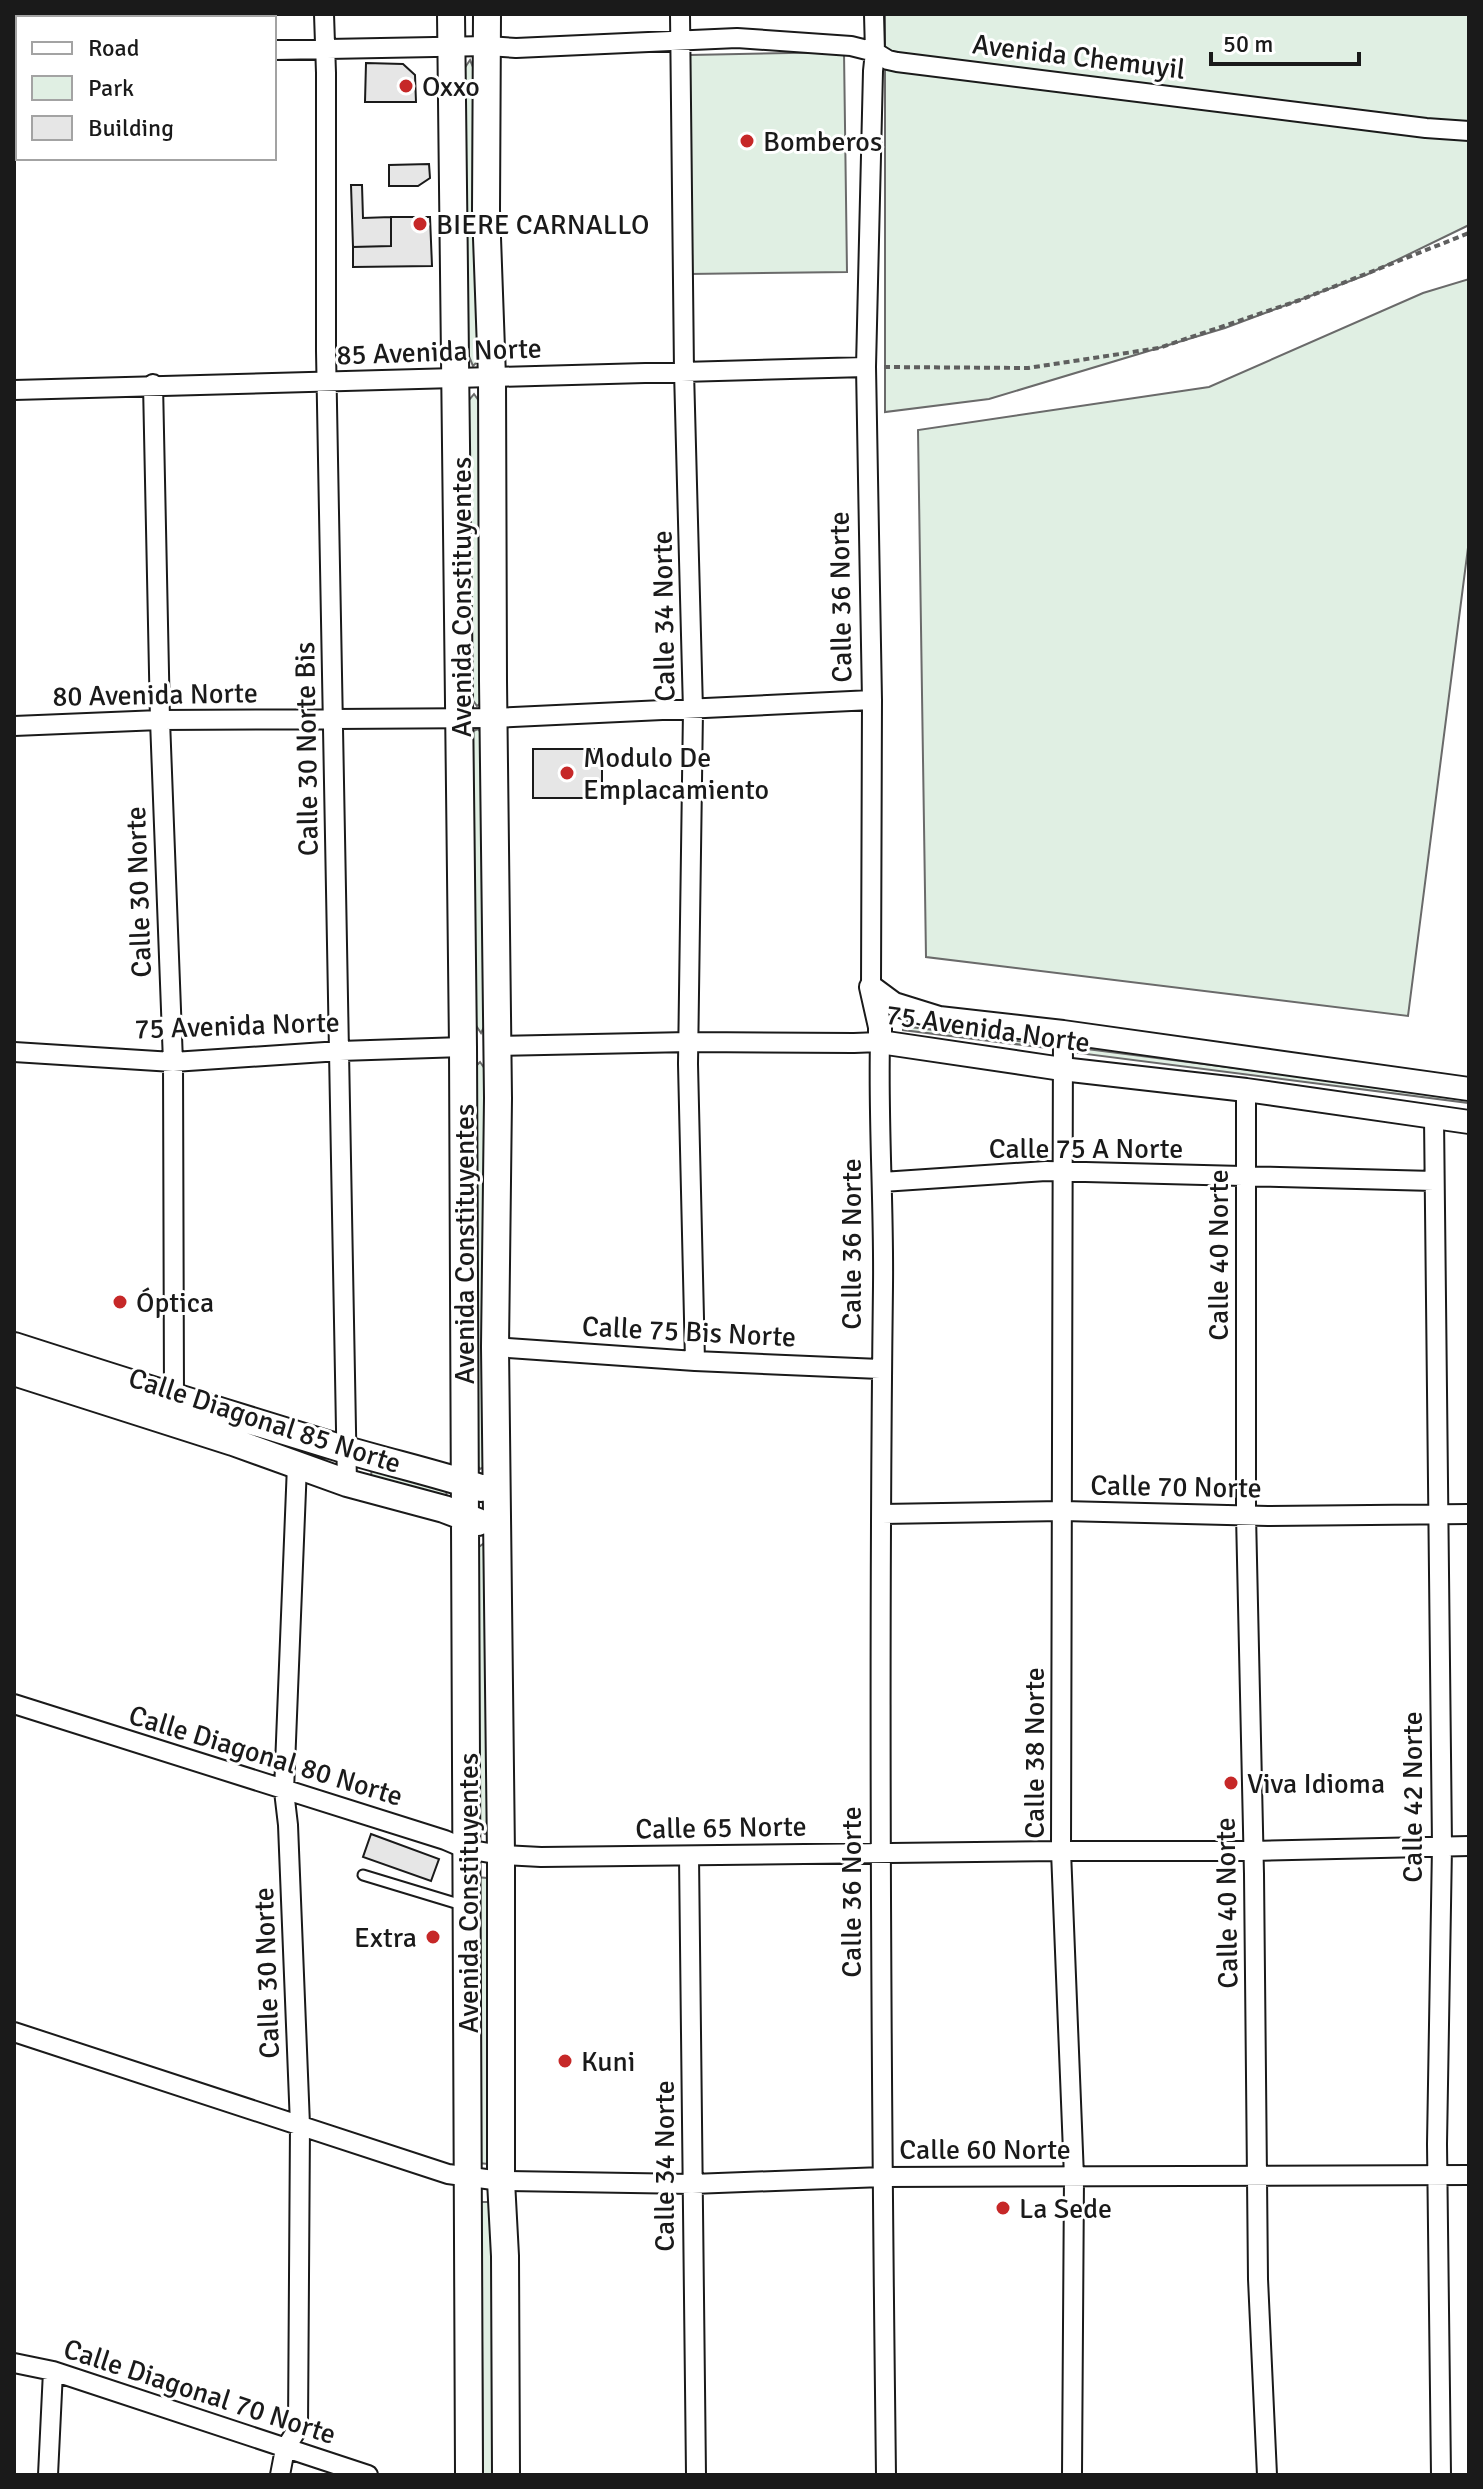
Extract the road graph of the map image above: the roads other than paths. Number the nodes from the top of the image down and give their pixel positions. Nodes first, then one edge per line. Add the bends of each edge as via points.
1 (324, 14) edge
2 (451, 14) edge
3 (487, 14) edge
4 (680, 14) edge
5 (874, 14) edge
6 (680, 42) junction
7 (488, 46) junction
8 (451, 47) junction
9 (325, 48) junction
10 (276, 50) edge
11 (875, 52) junction
12 (1469, 131) edge
13 (866, 367) junction
14 (684, 371) junction
15 (453, 376) junction
16 (492, 377) junction
17 (328, 382) junction
18 (153, 384) junction
19 (14, 390) edge
20 (872, 700) junction
21 (693, 710) junction
22 (494, 718) junction
23 (333, 719) junction
24 (459, 719) junction
25 (160, 720) junction
26 (14, 726) edge
27 (871, 987) junction
28 (1063, 1032) junction
29 (689, 1042) junction
30 (880, 1042) junction
31 (496, 1046) junction
32 (463, 1047) junction
33 (340, 1051) junction
34 (14, 1052) edge
35 (173, 1062) junction
36 (1062, 1069) junction
37 (1469, 1089) edge
38 (1246, 1090) junction
39 (1434, 1118) junction
40 (1469, 1122) edge
41 (1063, 1172) junction
42 (1246, 1177) junction
43 (1434, 1181) junction
44 (882, 1182) junction
45 (14, 1346) edge
46 (495, 1347) junction
47 (695, 1361) junction
48 (880, 1369) junction
49 (14, 1372) edge
50 (174, 1397) junction
51 (347, 1450) junction
52 (297, 1465) junction
53 (347, 1483) junction
54 (465, 1483) junction
55 (496, 1494) junction
56 (1063, 1511) junction
57 (1438, 1513) junction
58 (882, 1514) junction
59 (1469, 1514) edge
60 (1246, 1515) junction
61 (465, 1518) junction
62 (497, 1528) junction
63 (14, 1704) edge
64 (284, 1791) junction
65 (1442, 1846) junction
66 (1469, 1846) edge
67 (466, 1849) junction
68 (1061, 1851) junction
69 (1253, 1851) junction
70 (881, 1853) junction
71 (501, 1855) junction
72 (689, 1856) junction
73 (363, 1875) dead end
74 (465, 1906) junction
75 (14, 2032) edge
76 (300, 2125) junction
77 (1256, 2175) junction
78 (1438, 2175) junction
79 (1469, 2175) edge
80 (469, 2176) junction
81 (883, 2177) junction
82 (1074, 2177) junction
83 (501, 2181) junction
84 (692, 2184) junction
85 (14, 2363) edge
86 (53, 2371) junction
87 (285, 2449) junction
88 (48, 2475) edge
89 (280, 2475) edge
90 (368, 2475) edge
91 (469, 2475) edge
92 (506, 2475) edge
93 (696, 2475) edge
94 (886, 2475) edge
95 (1072, 2475) edge
96 (1267, 2475) edge
97 (1441, 2475) edge

1 - 9 street, Calle 30 Norte Bis
2 - 8 main road, Avenida Constituyentes
3 - 7 main road, Avenida Constituyentes
4 - 6 street, Calle 34 Norte
5 - 11 street, Calle 36 Norte
6 - 7 street, Avenida Chemuyil
6 - 11 street, Avenida Chemuyil via 737,38
6 - 14 street, Calle 34 Norte
7 - 8 street, Avenida Chemuyil
7 - 16 main road, Avenida Constituyentes
8 - 9 street, Avenida Chemuyil
8 - 15 main road, Avenida Constituyentes
9 - 10 street, Avenida Chemuyil
9 - 17 street, Calle 30 Norte Bis
11 - 12 street, Avenida Chemuyil via 897,62
11 - 13 street, Calle 36 Norte
13 - 14 street, 85 Avenida Norte
13 - 20 street, Calle 36 Norte
14 - 16 street, 85 Avenida Norte
14 - 21 street, Calle 34 Norte
15 - 16 street, 85 Avenida Norte
15 - 17 street, 85 Avenida Norte
15 - 24 main road, Avenida Constituyentes
16 - 22 main road, Avenida Constituyentes
17 - 18 street, 85 Avenida Norte
17 - 23 street, Calle 30 Norte Bis
18 - 19 street, 85 Avenida Norte
18 - 25 street, Calle 30 Norte
20 - 21 street, 80 Avenida Norte
20 - 27 street, Calle 36 Norte
21 - 22 street, 80 Avenida Norte
21 - 29 street, Calle 34 Norte
22 - 24 street, 80 Avenida Norte
22 - 31 main road, Avenida Constituyentes
23 - 24 street, 80 Avenida Norte
23 - 25 street, 80 Avenida Norte
23 - 33 street, Calle 30 Norte Bis
24 - 32 main road, Avenida Constituyentes
25 - 26 street, 80 Avenida Norte
25 - 35 street, Calle 30 Norte
27 - 28 street, 75 Avenida Norte via 894,1004 939,1018
27 - 30 street, Calle 36 Norte
28 - 36 street, Calle 38 Norte
28 - 37 street, 75 Avenida Norte
29 - 30 street, 75 Avenida Norte
29 - 31 street, 75 Avenida Norte
29 - 47 street, Calle 34 Norte
30 - 36 street, 75 Avenida Norte
30 - 44 street, Calle 36 Norte
31 - 46 main road, Avenida Constituyentes
32 - 33 street, 75 Avenida Norte
32 - 54 main road, Avenida Constituyentes
33 - 35 street, 75 Avenida Norte
33 - 51 street, Calle 30 Norte Bis
34 - 35 street, 75 Avenida Norte
35 - 50 street, Calle 30 Norte
36 - 38 street, 75 Avenida Norte
36 - 41 street, Calle 38 Norte
38 - 39 street, 75 Avenida Norte
38 - 42 street, Calle 40 Norte
39 - 40 street, 75 Avenida Norte
39 - 43 street, Calle 42 Norte
41 - 42 street, Calle 75 A Norte
41 - 44 street, Calle 75 A Norte
41 - 56 street, Calle 38 Norte
42 - 43 street, Calle 75 A Norte
42 - 60 street, Calle 40 Norte
43 - 57 street, Calle 42 Norte
44 - 48 street, Calle 36 Norte
45 - 50 main road, Calle Diagonal 85 Norte
46 - 47 street, Calle 75 Bis Norte
46 - 55 main road, Avenida Constituyentes
47 - 48 street, Calle 75 Bis Norte
48 - 58 street, Calle 36 Norte
49 - 52 main road, Calle Diagonal 85 Norte
50 - 51 main road, Calle Diagonal 85 Norte
51 - 53 street, Calle 30 Norte Bis
51 - 54 main road, Calle Diagonal 85 Norte
52 - 53 main road, Calle Diagonal 85 Norte
52 - 64 street, Calle 30 Norte
53 - 61 main road, Calle Diagonal 85 Norte
54 - 55 main road, Calle Diagonal 85 Norte
54 - 61 main road, Avenida Constituyentes
55 - 62 main road, Avenida Constituyentes
56 - 58 street, Calle 70 Norte
56 - 60 street, Calle 70 Norte
56 - 68 street, Calle 38 Norte
57 - 59 street, Calle 70 Norte
57 - 60 street, Calle 70 Norte
57 - 65 street, Calle 42 Norte
58 - 70 street, Calle 36 Norte
60 - 69 street, Calle 40 Norte
61 - 62 main road, Calle Diagonal 85 Norte
61 - 67 main road, Avenida Constituyentes
62 - 71 main road, Avenida Constituyentes
63 - 64 street, Calle Diagonal 80 Norte
64 - 67 street, Calle Diagonal 80 Norte
64 - 76 street, Calle 30 Norte
65 - 66 street, Calle 65 Norte
65 - 69 street, Calle 65 Norte
65 - 78 street, Calle 42 Norte
67 - 71 street, Calle Diagonal 80 Norte
67 - 74 main road, Avenida Constituyentes
68 - 69 street, Calle 65 Norte
68 - 70 street, Calle 65 Norte
68 - 82 street, Calle 38 Norte
69 - 77 street, Calle 40 Norte
70 - 72 street, Calle 65 Norte
70 - 81 street, Calle 36 Norte
71 - 72 street, Calle 65 Norte
71 - 83 main road, Avenida Constituyentes
72 - 84 street, Calle 34 Norte
73 - 74 lane
74 - 80 main road, Avenida Constituyentes
75 - 76 street, Calle 60 Norte
76 - 80 street, Calle 60 Norte via 448,2174
76 - 87 street, Calle 30 Norte via 298,2428
77 - 78 street, Calle 60 Norte
77 - 82 street, Calle 60 Norte
77 - 96 street, Calle 40 Norte
78 - 79 street, Calle 60 Norte
78 - 97 street, Calle 42 Norte
80 - 83 street, Calle 60 Norte
80 - 91 main road, Avenida Constituyentes
81 - 82 street, Calle 60 Norte
81 - 84 street, Calle 60 Norte
81 - 94 street, Calle 36 Norte
82 - 95 street, Calle 38 Norte
83 - 84 street, Calle 60 Norte
83 - 92 main road, Avenida Constituyentes
84 - 93 street, Calle 34 Norte
85 - 86 street, Calle Diagonal 70 Norte
86 - 87 street, Calle Diagonal 70 Norte
86 - 88 street
87 - 89 street, Calle 30 Norte
87 - 90 street, Calle Diagonal 70 Norte

